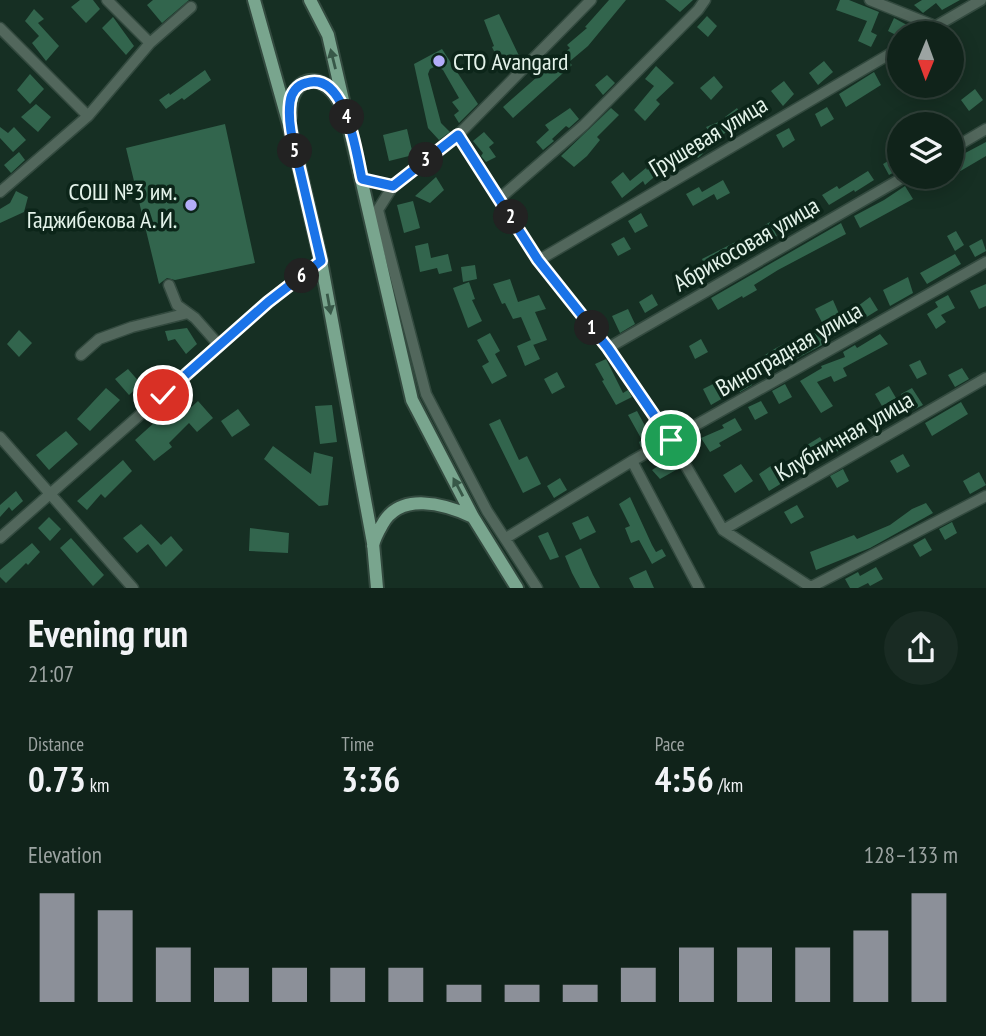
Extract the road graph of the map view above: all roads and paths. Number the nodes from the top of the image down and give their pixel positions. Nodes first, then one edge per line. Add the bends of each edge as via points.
1 (107, 0) edge
2 (254, 0) edge
3 (310, 0) edge
4 (592, 0) edge
5 (705, 0) edge
6 (870, 0) edge
7 (981, 0) edge
8 (191, 7) dead end
9 (922, 21) edge
10 (944, 21) edge
11 (0, 28) edge
12 (150, 43) junction
13 (887, 56) edge
14 (346, 113) junction
15 (88, 116) junction
16 (986, 129) edge
17 (291, 132) junction
18 (458, 135) junction
19 (964, 142) edge
20 (362, 179) junction
21 (393, 186) junction
22 (887, 187) edge
23 (2, 188) edge
24 (499, 199) junction
25 (375, 215) junction
26 (538, 260) junction
27 (321, 261) junction
28 (986, 262) edge
29 (169, 285) dead end
30 (188, 313) junction
31 (219, 345) junction
32 (608, 348) junction
33 (81, 355) dead end
34 (986, 378) edge
35 (0, 437) edge
36 (671, 440) junction
37 (632, 461) junction
38 (50, 494) junction
39 (986, 496) edge
40 (474, 517) junction
41 (723, 530) junction
42 (0, 538) edge
43 (506, 538) junction
44 (373, 543) junction
45 (811, 587) edge
46 (133, 588) edge
47 (377, 588) edge
48 (387, 588) edge
49 (517, 588) edge
50 (537, 588) edge
51 (699, 588) edge

1 - 12 street
2 - 17 main road
14 -> 3 main road via 328,35
4 - 18 street
5 - 24 street via 584,125
6 - 9 street
7 - 10 street
8 - 12 street
11 - 15 street
12 - 15 street
13 - 26 street, Грушевая улица
14 - 17 main road via 331,87 308,82 297,87 290,100
14 - 20 main road
15 - 23 street
16 - 19 street
17 - 27 main road
18 - 21 street
18 - 24 street
20 - 21 street
20 - 25 main road
21 - 25 street
22 - 32 street, Абрикосовая улица
24 - 26 street
40 -> 25 main road via 412,400
25 - 43 street via 426,394
26 - 32 street
27 - 31 street
27 -> 44 main road
28 - 36 street, Виноградная улица
29 - 30 street via 177,305
30 - 31 street
30 - 33 street via 99,339
31 - 38 street
32 - 36 street
34 - 41 street, Клубничная улица
35 - 38 street
36 - 37 street, Виноградная улица
36 - 41 street
37 - 43 street, Виноградная улица
37 - 51 street
38 - 42 street
38 - 46 street
39 - 45 street
40 - 44 main road via 428,503 406,505 384,520
40 - 49 main road
41 - 45 street
43 - 50 street
44 - 47 main road
44 - 48 main road

